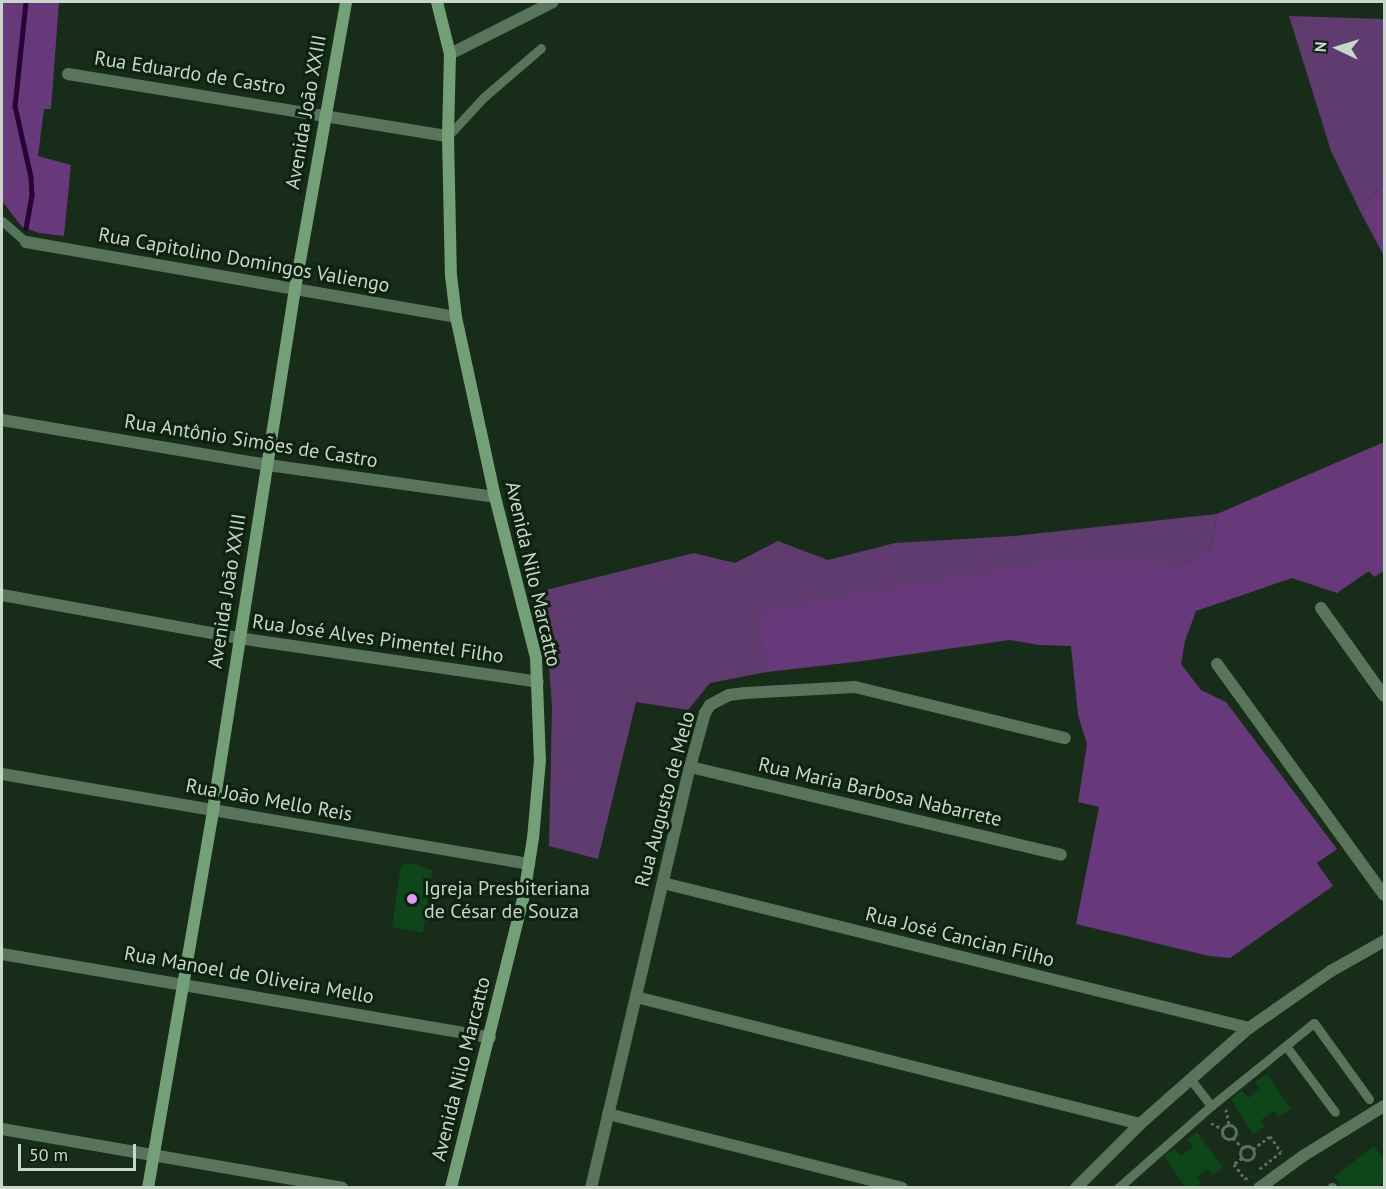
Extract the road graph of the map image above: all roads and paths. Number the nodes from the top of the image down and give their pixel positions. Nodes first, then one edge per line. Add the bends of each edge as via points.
1 (346, 2) edge
2 (437, 2) edge
3 (553, 2) edge
4 (541, 48) dead end
5 (450, 54) junction
6 (68, 74) dead end
7 (325, 114) junction
8 (448, 136) junction
9 (2, 220) edge
10 (26, 242) joint
11 (295, 289) junction
12 (456, 317) junction
13 (2, 420) edge
14 (268, 465) junction
15 (495, 496) junction
16 (2, 595) edge
17 (1321, 608) dead end
18 (238, 638) junction
19 (1217, 664) dead end
20 (537, 682) junction
21 (1384, 696) edge
22 (1065, 738) dead end
23 (690, 767) junction
24 (2, 774) edge
25 (213, 810) junction
26 (1060, 855) dead end
27 (529, 864) junction
28 (663, 883) junction
29 (1384, 896) edge
30 (1384, 941) edge
31 (2, 954) edge
32 (184, 983) junction
33 (636, 997) junction
34 (1249, 1028) junction
35 (490, 1037) junction
36 (1286, 1046) junction
37 (1191, 1080) junction
38 (1369, 1099) dead end
39 (1211, 1106) junction
40 (1384, 1106) edge
41 (1335, 1112) dead end
42 (608, 1114) junction
43 (1140, 1124) junction
44 (2, 1129) edge
45 (1233, 1138) junction
46 (1243, 1147) junction
47 (1253, 1149) junction
48 (154, 1153) junction
49 (1242, 1158) junction
50 (1122, 1186) edge
51 (148, 1188) edge
52 (342, 1188) edge
53 (451, 1188) edge
54 (591, 1188) edge
55 (902, 1188) edge
56 (1076, 1188) edge
57 (1259, 1188) edge

1 - 7 street, Avenida João XXIII
2 - 5 street, Avenida Nilo Marcatto
3 - 5 street
4 - 8 lane via 484,97
5 - 8 street, Avenida Nilo Marcatto
6 - 7 street, Rua Eduardo de Castro
7 - 8 street, Rua Eduardo de Castro
7 - 11 street, Avenida João XXIII
8 - 12 street, Avenida Nilo Marcatto via 451,275
9 - 10 lane
10 - 11 street, Rua Capitolino Domingos Valiengo
11 - 12 street, Rua Capitolino Domingos Valiengo
11 - 14 street, Avenida João XXIII
12 - 15 street, Avenida Nilo Marcatto
13 - 14 street, Rua Antônio Simões de Castro
14 - 15 street, Rua Antônio Simões de Castro
14 - 18 street, Avenida João XXIII
15 - 20 street, Avenida Nilo Marcatto via 536,658
16 - 18 street, Rua José Alves Pimentel Filho
17 - 21 street
18 - 20 street, Rua José Alves Pimentel Filho
18 - 25 street, Avenida João XXIII
19 - 29 street
20 - 27 street, Avenida Nilo Marcatto via 540,760
22 - 23 street, Rua Augusto de Melo via 855,687 745,693 729,695 710,705
23 - 26 street, Rua Maria Barbosa Nabarrete
23 - 28 street, Rua Augusto de Melo
24 - 25 street, Rua João Mello Reis
25 - 27 street, Rua João Mello Reis
25 - 32 street, Avenida João XXIII
27 - 35 street, Avenida Nilo Marcatto
28 - 33 street, Rua Augusto de Melo
28 - 34 street, Rua José Cancian Filho
30 - 34 street via 1331,971
31 - 32 street, Rua Manoel de Oliveira Mello
32 - 35 street, Rua Manoel de Oliveira Mello
32 - 48 street, Avenida João XXIII
33 - 42 street, Rua Augusto de Melo
33 - 43 street
34 - 37 street
35 - 53 street, Avenida Nilo Marcatto
36 - 38 lane via 1314,1023
36 - 39 lane
36 - 41 lane
37 - 39 lane
37 - 43 street
39 - 50 lane
40 - 57 street
42 - 54 street, Rua Augusto de Melo
42 - 55 street
43 - 56 street
44 - 48 street
45 - 45 path via 1235,1128 1225,1126 1223,1136
45 - 46 path
46 - 47 path
46 - 49 path
47 - 49 path via 1252,1159
47 - 49 path via 1270,1136 1281,1152 1245,1179 1234,1164
48 - 51 street, Avenida João XXIII
48 - 52 street

